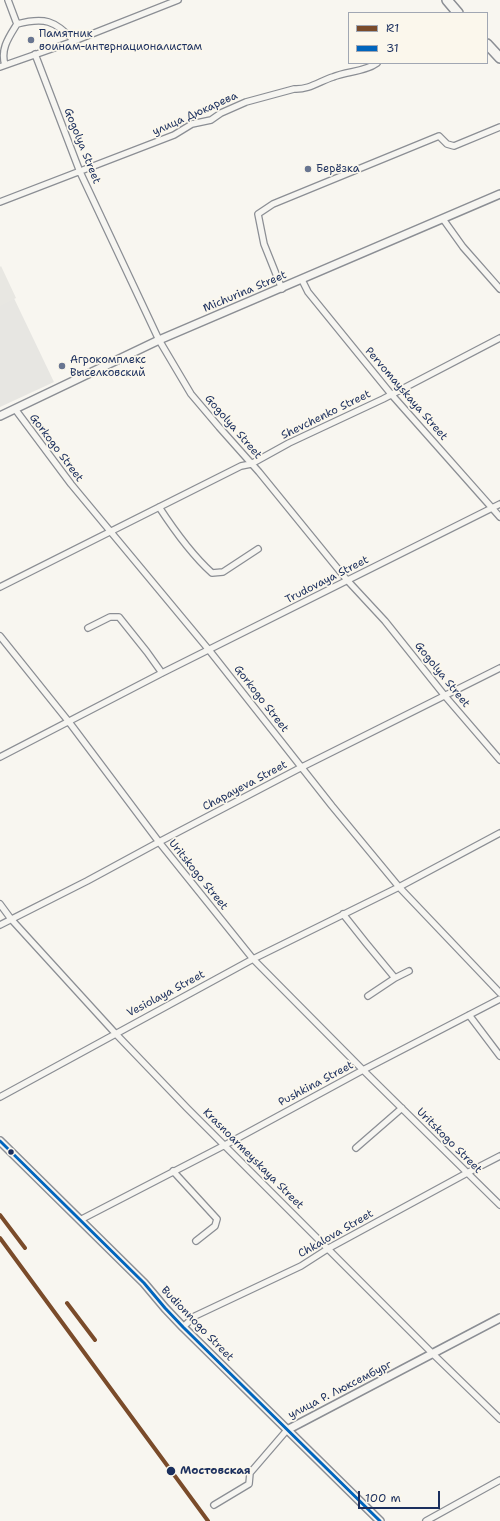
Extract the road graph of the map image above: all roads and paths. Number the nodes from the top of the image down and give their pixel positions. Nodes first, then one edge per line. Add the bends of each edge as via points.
1 (8, 0) edge
2 (178, 0) edge
3 (447, 0) edge
4 (453, 11) edge
5 (17, 24) junction
6 (74, 41) junction
7 (488, 45) edge
8 (35, 54) junction
9 (500, 58) edge
10 (376, 64) edge
11 (3, 66) edge
12 (500, 127) edge
13 (80, 172) junction
14 (500, 194) edge
15 (0, 202) edge
16 (443, 219) junction
17 (302, 280) junction
18 (282, 289) junction
19 (500, 289) edge
20 (500, 338) edge
21 (159, 340) junction
22 (391, 394) junction
23 (15, 409) junction
24 (0, 416) edge
25 (251, 464) junction
26 (500, 504) edge
27 (160, 507) junction
28 (492, 508) junction
29 (500, 517) edge
30 (109, 532) junction
31 (258, 549) dead end
32 (348, 580) junction
33 (0, 587) edge
34 (88, 628) dead end
35 (0, 636) edge
36 (210, 650) junction
37 (500, 668) edge
38 (162, 674) junction
39 (445, 696) junction
40 (69, 722) junction
41 (0, 757) edge
42 (500, 760) edge
43 (302, 767) junction
44 (500, 833) edge
45 (159, 842) junction
46 (399, 887) junction
47 (0, 904) edge
48 (343, 914) junction
49 (11, 919) junction
50 (0, 925) edge
51 (253, 959) junction
52 (409, 972) dead end
53 (395, 978) junction
54 (500, 993) edge
55 (368, 996) dead end
56 (500, 999) edge
57 (469, 1015) junction
58 (115, 1033) junction
59 (500, 1056) edge
60 (363, 1070) junction
61 (0, 1097) edge
62 (402, 1108) junction
63 (0, 1141) edge
64 (224, 1144) junction
65 (356, 1148) dead end
66 (500, 1156) edge
67 (173, 1171) junction
68 (467, 1173) junction
69 (500, 1205) edge
70 (80, 1220) junction
71 (196, 1241) dead end
72 (328, 1248) junction
73 (500, 1318) edge
74 (183, 1327) junction
75 (433, 1354) junction
76 (500, 1419) edge
77 (287, 1430) junction
78 (500, 1480) edge
79 (214, 1505) dead end
80 (380, 1521) edge
81 (426, 1521) edge

1 - 5 street
2 - 6 street
3 - 4 main road
5 - 6 street via 35,20 52,23 65,30
5 - 11 street via 6,41
6 - 8 street
7 - 9 main road
8 - 11 street
8 - 13 street, Gogolya Street
10 - 13 street, улица Дюкарева via 302,90 294,89 246,102 211,120 192,124 174,136
12 - 18 street via 454,146 447,144 439,136 273,204 258,214 264,244
13 - 15 street, улица Дюкарева
13 - 21 street, Gogolya Street
14 - 16 street, Michurina Street
16 - 17 street, Michurina Street
16 - 19 street via 463,247
17 - 18 street, Michurina Street
17 - 22 street, Pervomayskaya Street via 308,292
18 - 21 street, Michurina Street
20 - 22 street, Shevchenko Street
21 - 23 street, Michurina Street
21 - 25 street, Gogolya Street via 191,394
22 - 25 street, Shevchenko Street
22 - 28 street, Pervomayskaya Street
23 - 24 street, Michurina Street
23 - 30 street, Gorkogo Street
25 - 27 street, Shevchenko Street via 241,466
25 - 32 street, Gogolya Street
26 - 28 street, Trudovaya Street
27 - 30 street, Shevchenko Street
27 - 31 street via 168,521 212,573 223,572
28 - 29 street, Pervomayskaya Street
28 - 32 street, Trudovaya Street
30 - 33 street, Shevchenko Street
30 - 36 street, Gorkogo Street
32 - 36 street, Trudovaya Street
32 - 39 street, Gogolya Street via 385,621
34 - 38 street via 110,617 119,617
35 - 40 street, Uritskogo Street
36 - 38 street, Trudovaya Street
36 - 43 street, Gorkogo Street
37 - 39 street, Chapayeva Street
38 - 40 street, Trudovaya Street
39 - 42 street, Gogolya Street
39 - 43 street, Chapayeva Street
40 - 41 street, Trudovaya Street
40 - 45 street, Uritskogo Street
43 - 45 street, Chapayeva Street
43 - 46 street, Gorkogo Street
44 - 46 street, Vesiolaya Street
45 - 49 street, Chapayeva Street
45 - 51 street, Uritskogo Street
46 - 48 street, Vesiolaya Street
46 - 54 street, Gorkogo Street
47 - 49 street, Krasnoarmeyskaya Street
48 - 51 street, Vesiolaya Street
48 - 53 street
49 - 50 street, Chapayeva Street
49 - 58 street, Krasnoarmeyskaya Street
51 - 58 street, Vesiolaya Street
51 - 60 street, Uritskogo Street
52 - 53 street
53 - 55 street
56 - 57 street, Pushkina Street
57 - 59 street
57 - 60 street, Pushkina Street
58 - 61 street, Vesiolaya Street
58 - 64 street, Krasnoarmeyskaya Street
60 - 62 street, Uritskogo Street
60 - 64 street, Pushkina Street
62 - 65 street, Uritskogo Street
62 - 68 street, Uritskogo Street
63 - 70 street, Budionnogo Street
64 - 67 street, Pushkina Street
64 - 72 street, Krasnoarmeyskaya Street
66 - 68 street, Chkalova Street
67 - 70 street, Pushkina Street
67 - 71 street via 217,1219 215,1226
68 - 69 street, Uritskogo Street
68 - 72 street, Chkalova Street
70 - 74 street, Budionnogo Street via 144,1283
72 - 74 street, Chkalova Street via 301,1266 194,1316
72 - 75 street, Krasnoarmeyskaya Street
73 - 75 street, улица Р. Люксембург
74 - 77 street, Budionnogo Street
75 - 76 street, Krasnoarmeyskaya Street
75 - 77 street, улица Р. Люксембург
77 - 79 street, улица Р. Люксембург via 250,1473 249,1484
77 - 80 street, Budionnogo Street
78 - 81 street

